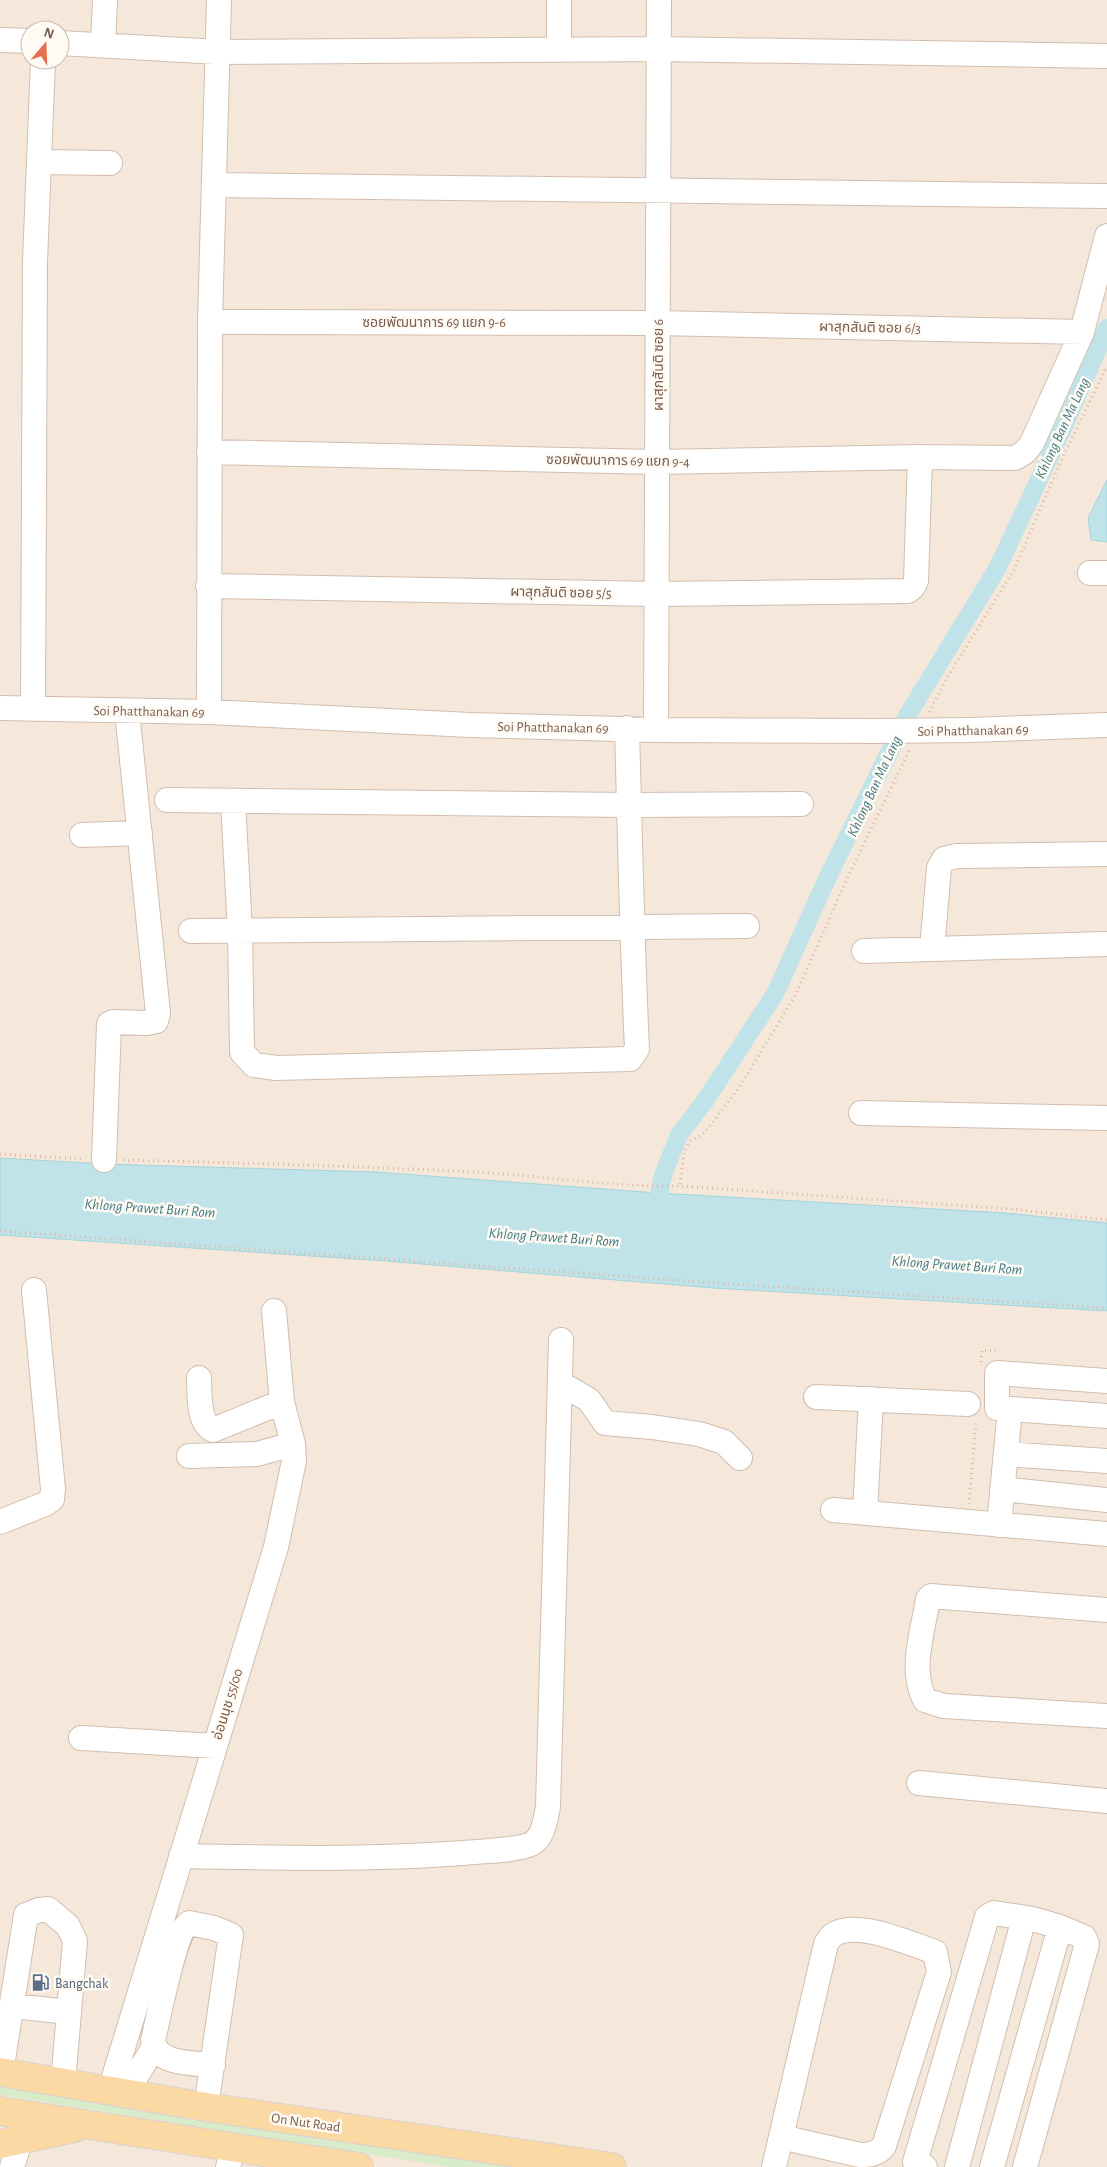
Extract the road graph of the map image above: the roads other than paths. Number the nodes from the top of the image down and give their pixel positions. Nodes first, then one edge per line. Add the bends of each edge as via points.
1 (105, 0) edge
2 (219, 0) edge
3 (560, 0) edge
4 (659, 0) edge
5 (0, 40) edge
6 (20, 41) edge
7 (70, 43) edge
8 (103, 45) junction
9 (659, 49) junction
10 (558, 50) junction
11 (219, 52) junction
12 (1107, 56) edge
13 (43, 70) edge
14 (39, 162) junction
15 (110, 163) dead end
16 (214, 185) junction
17 (658, 191) junction
18 (1107, 196) edge
19 (1107, 236) edge
20 (210, 322) junction
21 (658, 322) junction
22 (1082, 332) junction
23 (209, 452) junction
24 (920, 457) junction
25 (657, 462) junction
26 (208, 586) junction
27 (656, 594) junction
28 (0, 708) edge
29 (34, 709) junction
30 (127, 711) junction
31 (210, 712) junction
32 (1107, 726) edge
33 (627, 728) junction
34 (656, 730) junction
35 (166, 800) dead end
36 (233, 801) junction
37 (801, 804) dead end
38 (630, 805) junction
39 (140, 833) junction
40 (82, 836) dead end
41 (1107, 854) edge
42 (747, 926) dead end
43 (631, 928) junction
44 (191, 931) dead end
45 (240, 931) junction
46 (1107, 944) edge
47 (932, 949) junction
48 (864, 951) dead end
49 (861, 1113) dead end
50 (1107, 1118) edge
51 (104, 1160) road end
52 (34, 1290) dead end
53 (274, 1312) dead end
54 (561, 1340) dead end
55 (199, 1378) dead end
56 (1107, 1381) edge
57 (560, 1383) junction
58 (816, 1397) dead end
59 (871, 1399) junction
60 (282, 1402) junction
61 (1010, 1409) junction
62 (972, 1410) road end
63 (1107, 1416) edge
64 (293, 1444) junction
65 (1006, 1454) junction
66 (189, 1456) dead end
67 (740, 1458) dead end
68 (1107, 1461) edge
69 (1002, 1489) junction
70 (1107, 1500) edge
71 (833, 1510) dead end
72 (865, 1513) junction
73 (0, 1522) edge
74 (999, 1524) junction
75 (1107, 1534) edge
76 (1107, 1610) edge
77 (1107, 1716) edge
78 (81, 1738) dead end
79 (215, 1746) junction
80 (919, 1783) dead end
81 (1107, 1801) edge
82 (181, 1856) junction
83 (1024, 1918) junction
84 (1060, 1927) junction
85 (12, 2006) junction
86 (69, 2012) junction
87 (154, 2047) junction
88 (213, 2065) junction
89 (0, 2072) edge
90 (63, 2083) junction
91 (118, 2092) junction
92 (206, 2108) junction
93 (0, 2111) edge
94 (90, 2125) junction
95 (781, 2137) junction
96 (7, 2138) edge
97 (231, 2157) edge
98 (12, 2167) edge
99 (359, 2167) edge
100 (612, 2167) edge
101 (774, 2167) edge
102 (925, 2167) edge
103 (957, 2167) edge
104 (992, 2167) edge
105 (1025, 2167) edge

1 - 8 street
2 - 11 street
3 - 10 street
4 - 9 street, ผาสุกสันติ ซอย 6
5 - 6 street
7 - 8 street
8 - 11 street
9 - 10 street
9 - 12 street
9 - 17 street, ผาสุกสันติ ซอย 6
10 - 11 street
11 - 16 street
13 - 14 street
14 - 15 street
14 - 29 street via 35,262
16 - 17 street
16 - 20 street
17 - 18 street
17 - 21 street, ผาสุกสันติ ซอย 6
19 - 22 street
20 - 21 street, ซอยพัฒนาการ 69 แยก 9-6
20 - 23 street
21 - 22 street, ผาสุกสันติ ซอย 6/3
21 - 25 street, ผาสุกสันติ ซอย 6
22 - 24 street, ซอยพัฒนาการ 69 แยก 9-4 via 1025,452 1015,458
23 - 25 street, ซอยพัฒนาการ 69 แยก 9-4
23 - 26 street
24 - 25 street, ซอยพัฒนาการ 69 แยก 9-4
24 - 27 street, ผาสุกสันติ ซอย 5/5 via 916,581 908,591
25 - 27 street, ผาสุกสันติ ซอย 6
26 - 27 street, ผาสุกสันติ ซอย 5/5
26 - 31 street
27 - 34 street, ผาสุกสันติ ซอย 6
28 - 29 street, Soi Phatthanakan 69
29 - 30 street, Soi Phatthanakan 69
30 - 31 street, Soi Phatthanakan 69
30 - 39 street
31 - 33 street, Soi Phatthanakan 69 via 470,725
32 - 34 street, Soi Phatthanakan 69, bridge via 879,731
33 - 34 street, Soi Phatthanakan 69
33 - 38 street
35 - 36 street
36 - 38 street
36 - 45 street
37 - 38 street
38 - 43 street
39 - 40 street
39 - 51 street via 158,1013 156,1021 109,1024
41 - 47 street via 957,856 944,859 939,868
42 - 43 street
43 - 45 street
43 - 45 street via 637,1049 630,1059 276,1068 254,1065 242,1052
44 - 45 street
46 - 47 street
47 - 48 street
49 - 50 street
52 - 73 street via 52,1498 45,1504
53 - 60 street, อ่อนนุช 55/00
54 - 57 street
55 - 60 street via 202,1415 208,1428 213,1430
56 - 61 street via 997,1373 997,1408
57 - 67 street via 589,1400 605,1423 699,1434 724,1442
57 - 82 street via 548,1807 541,1836 531,1844 448,1854 308,1858
58 - 59 street
59 - 62 street
59 - 72 street
60 - 64 street, อ่อนนุช 55/00
61 - 63 street
61 - 65 street
64 - 66 street via 257,1454
64 - 79 street, อ่อนนุช 55/00 via 292,1475 276,1547
65 - 68 street
65 - 69 street
69 - 70 street
69 - 74 street
71 - 72 street
72 - 74 street
74 - 75 street
76 - 77 street via 931,1596 926,1608 917,1676 925,1700 944,1706
78 - 79 street
79 - 82 street, อ่อนนุช 55/00
80 - 81 street
82 - 91 street, อ่อนนุช 55/00
83 - 84 street
83 - 102 street via 994,1913 986,1917 915,2162
83 - 103 street
84 - 104 street
84 - 105 street via 1084,1937 1087,1944
85 - 86 street
85 - 86 street via 26,1915 48,1909 68,1926 75,1941
85 - 89 street
86 - 90 street
87 - 88 street via 160,2056 172,2060
87 - 88 street via 154,2035 181,1931 193,1922 214,1928 231,1935
87 - 91 street
88 - 92 street
89 - 90 main road, On Nut Road
90 - 91 main road, On Nut Road
91 - 92 main road, On Nut Road
92 - 100 main road, On Nut Road
93 - 94 main road
94 - 96 main road
94 - 97 main road
95 - 95 street via 826,1944 832,1936 840,1932 870,1931 935,1952 939,1972 881,2150 860,2155
95 - 101 street
96 - 98 street
97 - 99 main road

